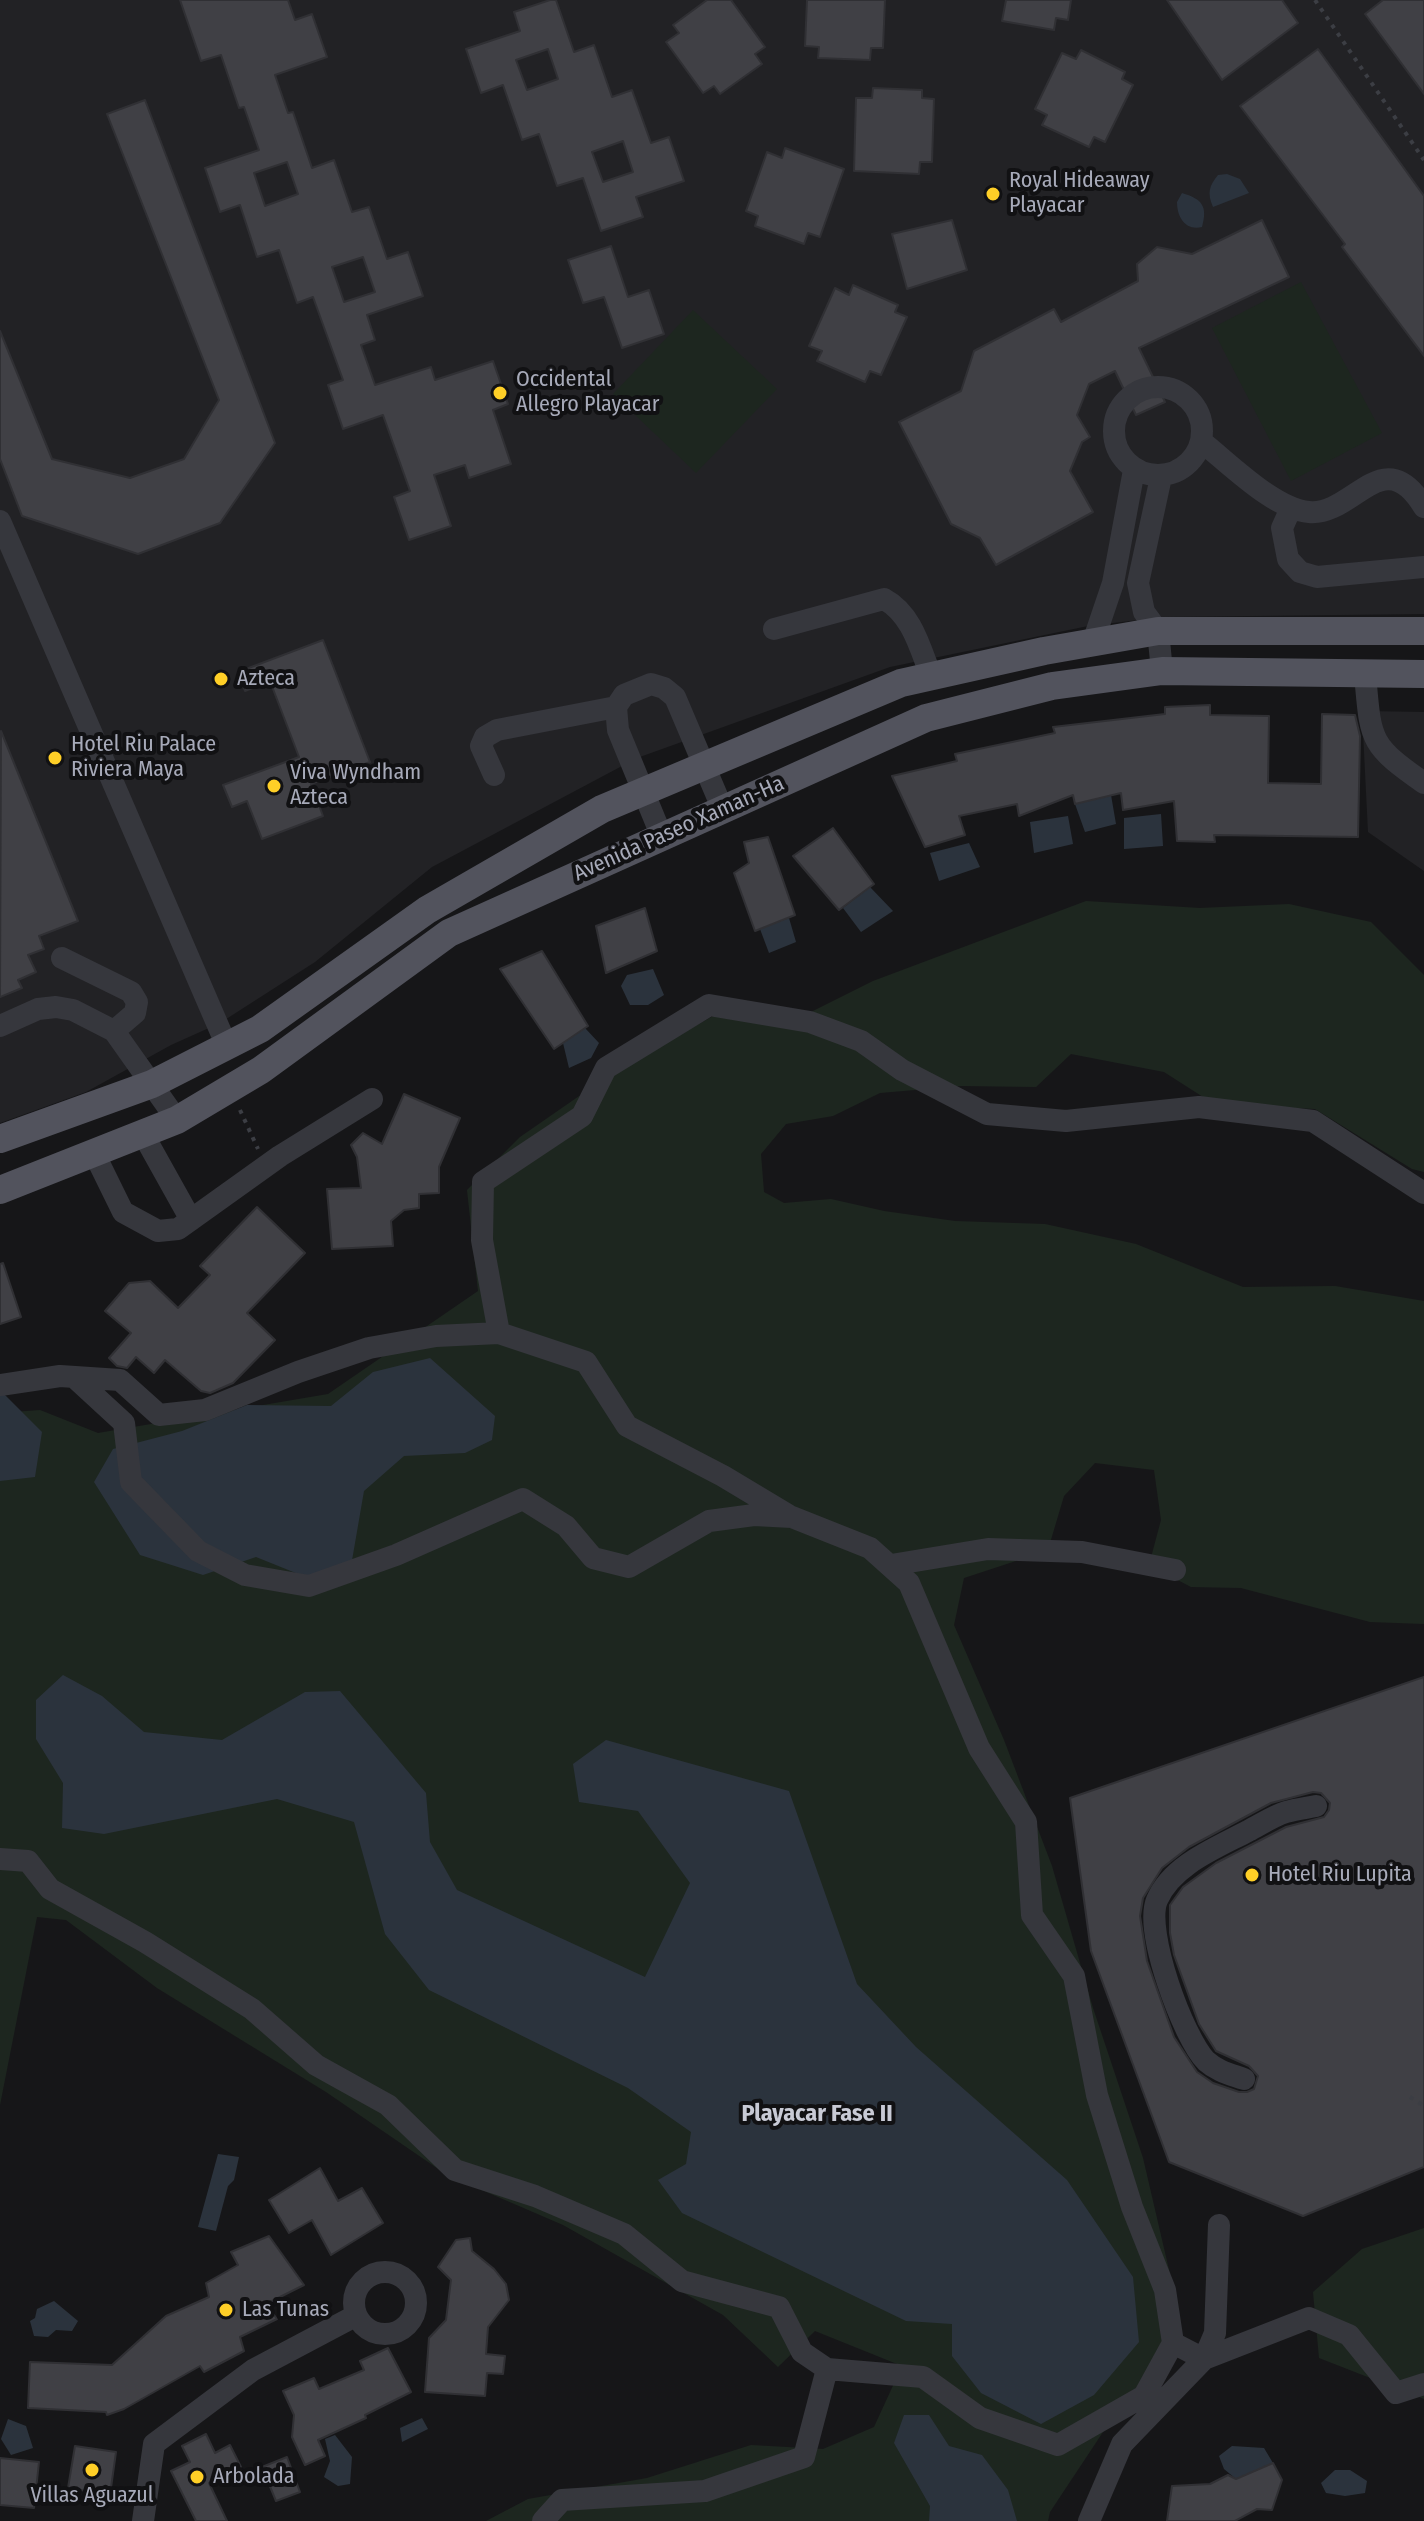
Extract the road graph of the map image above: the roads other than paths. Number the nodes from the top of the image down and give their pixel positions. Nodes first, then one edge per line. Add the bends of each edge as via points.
1 (1202, 442) junction
2 (1134, 470) junction
3 (1161, 477) junction
4 (1424, 507) edge
5 (1291, 508) junction
6 (0, 521) edge
7 (1424, 567) edge
8 (774, 629) dead end
9 (1158, 631) junction
10 (1424, 631) edge
11 (1093, 642) junction
12 (1044, 651) junction
13 (1162, 671) junction
14 (1365, 674) junction
15 (1424, 674) edge
16 (931, 676) junction
17 (1052, 686) junction
18 (616, 707) junction
19 (703, 766) junction
20 (494, 775) dead end
21 (1424, 783) edge
22 (642, 792) junction
23 (723, 810) junction
24 (662, 837) junction
25 (427, 910) junction
26 (449, 933) junction
27 (62, 958) dead end
28 (0, 1026) edge
29 (114, 1031) junction
30 (226, 1044) junction
31 (152, 1084) junction
32 (372, 1099) dead end
33 (177, 1120) junction
34 (143, 1134) junction
35 (0, 1139) edge
36 (94, 1153) junction
37 (0, 1190) edge
38 (1424, 1193) edge
39 (191, 1220) junction
40 (499, 1333) junction
41 (74, 1377) junction
42 (0, 1385) edge
43 (792, 1517) junction
44 (891, 1565) junction
45 (1175, 1570) dead end
46 (1316, 1806) dead end
47 (0, 1859) edge
48 (1244, 2079) dead end
49 (1219, 2225) dead end
50 (355, 2316) dead end
51 (1173, 2343) junction
52 (1204, 2359) junction
53 (827, 2369) junction
54 (1424, 2384) edge
55 (143, 2521) edge
56 (543, 2521) edge
57 (1089, 2521) edge

1 - 2 street via 1200,414 1182,392 1155,385 1129,396 1114,420 1116,448
1 - 3 street via 1187,466
1 - 5 street
2 - 3 street
2 - 11 street via 1113,583
3 - 9 street via 1138,583 1144,612
4 - 5 street via 1415,492 1395,480 1373,481 1329,508
5 - 7 street via 1282,528 1288,559 1300,572 1317,577
6 - 30 street
8 - 16 street via 884,599 911,625
9 - 10 main road, Avenida Paseo Xaman-Ha
9 - 11 main road, Avenida Paseo Xaman-Ha
9 - 13 street
11 - 12 main road, Avenida Paseo Xaman-Ha
12 - 16 main road, Avenida Paseo Xaman-Ha
12 - 17 main road
13 - 14 main road, Avenida Paseo Xaman-Ha
13 - 17 main road, Avenida Paseo Xaman-Ha
14 - 15 main road, Avenida Paseo Xaman-Ha
14 - 21 street via 1371,732 1380,749
16 - 19 main road, Avenida Paseo Xaman-Ha via 901,683
17 - 23 main road, Avenida Paseo Xaman-Ha via 926,718
18 - 19 street via 624,695 651,684 664,688 675,697
18 - 20 street via 497,730 481,746
18 - 22 street via 618,730
19 - 22 main road, Avenida Paseo Xaman-Ha
19 - 23 street
22 - 24 street
22 - 25 main road, Avenida Paseo Xaman-Ha via 602,809
23 - 24 main road, Avenida Paseo Xaman-Ha
24 - 26 main road, Avenida Paseo Xaman-Ha
25 - 26 street
25 - 30 main road, Avenida Paseo Xaman-Ha via 260,1029
26 - 33 main road, Avenida Paseo Xaman-Ha via 261,1070
27 - 29 street via 131,992 137,1002 135,1013
28 - 29 street via 56,1007
29 - 31 street
30 - 31 main road, Avenida Paseo Xaman-Ha
31 - 33 street
31 - 35 main road, Avenida Paseo Xaman-Ha
32 - 39 street
33 - 34 main road, Avenida Paseo Xaman-Ha
34 - 36 main road, Avenida Paseo Xaman-Ha
34 - 39 street
36 - 37 main road, Avenida Paseo Xaman-Ha
36 - 39 street via 123,1212 158,1231 178,1229
38 - 40 street via 1313,1121 1199,1107 1066,1121 987,1114 902,1070 861,1041 810,1022 709,1005 606,1068 582,1116 483,1182 482,1240
40 - 41 street via 436,1336 369,1348 205,1410 159,1415 120,1380
40 - 43 street via 586,1362 627,1426
41 - 42 street
41 - 43 street via 124,1423 131,1482 198,1551 245,1575 309,1586 396,1555 523,1499 566,1526 593,1558 629,1567 709,1521
43 - 44 street via 870,1548
44 - 45 street via 988,1549 1082,1552
44 - 51 street via 909,1583 979,1748 1026,1822 1032,1915 1074,1976 1097,2095 1165,2290
46 - 48 street via 1284,1812 1201,1856 1170,1880 1156,1902 1163,1973 1184,2028 1204,2060
47 - 53 street via 28,1861 50,1889 252,2009 316,2065 388,2105 455,2170 535,2196 624,2234 682,2281 779,2307 802,2352
49 - 52 street via 1215,2333
50 - 55 street via 253,2370 154,2444
51 - 52 street
51 - 53 street via 1144,2396 1058,2445 980,2418 923,2377
52 - 54 street via 1309,2318 1349,2335 1396,2393
52 - 57 street via 1122,2444
53 - 56 street via 804,2457 705,2491 562,2500

